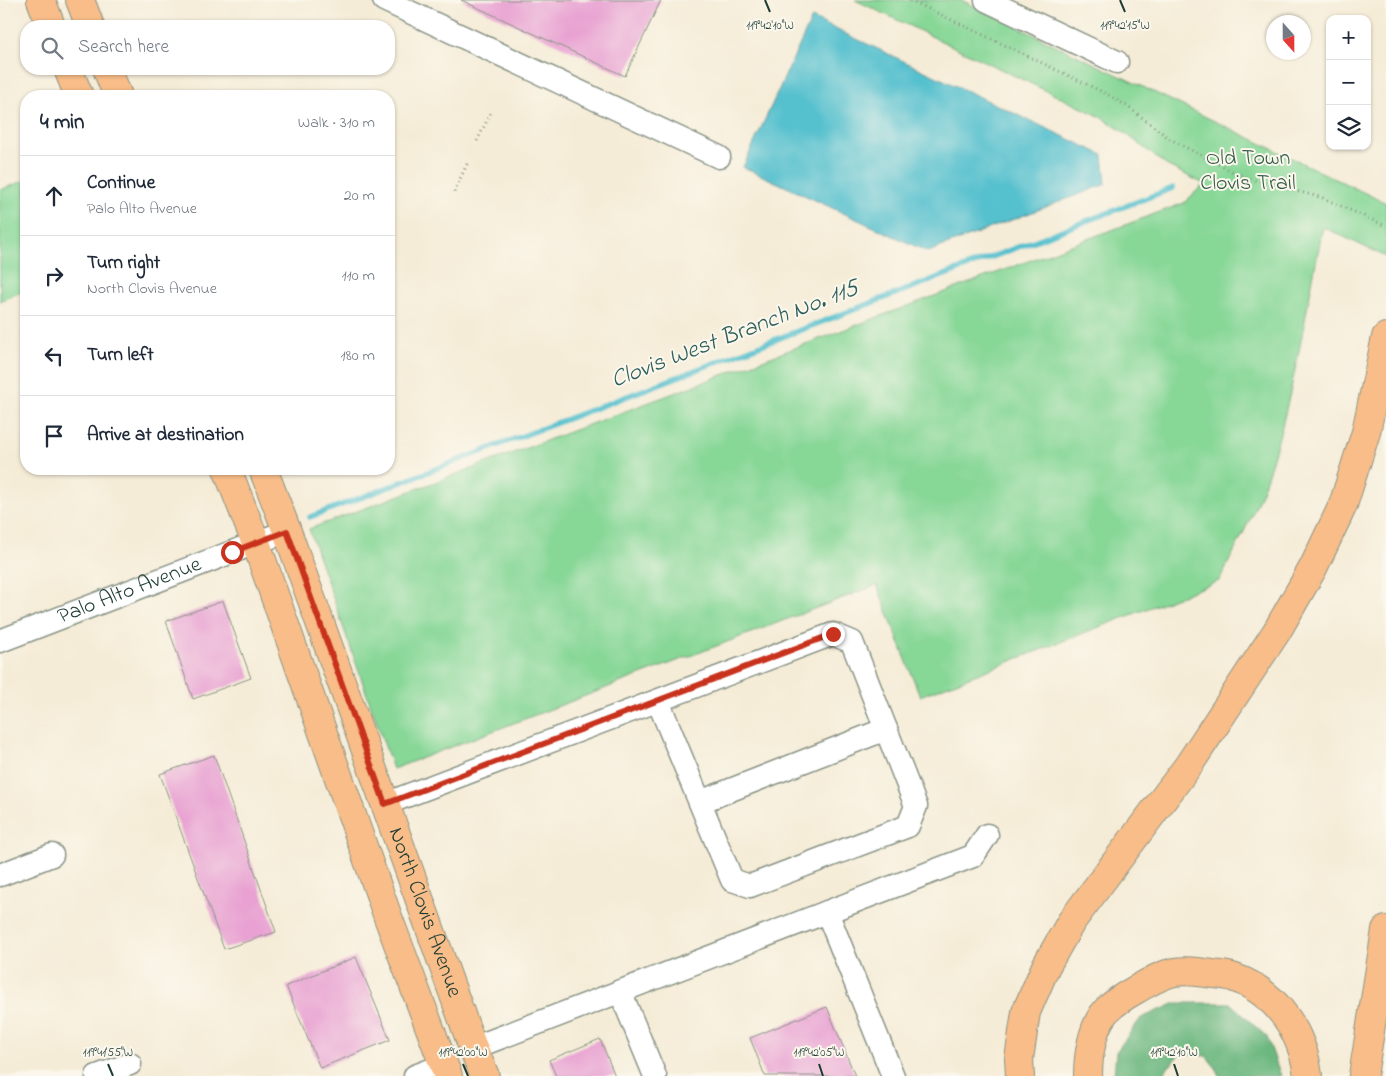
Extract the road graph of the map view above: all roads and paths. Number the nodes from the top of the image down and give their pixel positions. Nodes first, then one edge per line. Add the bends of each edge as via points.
1 (41, 0) edge
2 (80, 0) edge
3 (384, 0) edge
4 (910, 0) edge
5 (986, 0) edge
6 (49, 20) edge
7 (88, 20) edge
8 (1117, 62) dead end
9 (70, 75) edge
10 (109, 75) edge
11 (77, 90) edge
12 (116, 90) edge
13 (491, 112) dead end
14 (477, 141) dead end
15 (719, 157) dead end
16 (468, 162) dead end
17 (454, 192) dead end
18 (1386, 226) edge
19 (1386, 337) edge
20 (229, 475) edge
21 (265, 475) edge
22 (287, 531) junction
23 (256, 543) junction
24 (0, 641) edge
25 (658, 701) junction
26 (886, 729) junction
27 (700, 802) junction
28 (385, 804) junction
29 (987, 835) dead end
30 (52, 855) dead end
31 (0, 875) edge
32 (828, 912) junction
33 (1386, 930) edge
34 (620, 991) junction
35 (473, 1048) junction
36 (130, 1064) dead end
37 (453, 1072) edge
38 (1364, 1072) edge
39 (97, 1076) edge
40 (415, 1076) edge
41 (485, 1076) edge
42 (654, 1076) edge
43 (893, 1076) edge
44 (1020, 1076) edge
45 (1088, 1076) edge
46 (1308, 1076) edge

1 - 6 main road
2 - 7 main road
3 - 15 street
4 - 18 path via 1105,93 1170,139 1231,171 1323,198
5 - 8 street
9 - 11 main road
10 - 12 main road
13 - 14 path
16 - 17 path
19 - 44 main road via 1366,432 1343,505 1312,568 1277,631 1188,766 1058,944 1026,1012 1019,1059
20 - 23 main road, North Clovis Avenue
21 - 22 main road, North Clovis Avenue
22 - 23 street, Palo Alto Avenue
22 - 28 main road, North Clovis Avenue
23 - 24 street, Palo Alto Avenue
23 - 37 main road, North Clovis Avenue via 389,920
25 - 26 street via 833,634 852,642
25 - 27 street
25 - 28 street
26 - 27 street
26 - 27 street via 916,806 908,826 750,886 732,880
28 - 35 main road, North Clovis Avenue
29 - 32 street via 973,856
30 - 31 street
32 - 34 street
32 - 43 street
33 - 38 main road
34 - 35 street
34 - 42 street
35 - 41 main road, North Clovis Avenue
36 - 39 street
37 - 40 street
45 - 46 main road via 1094,1033 1105,1012 1126,995 1174,972 1234,977 1258,989 1280,1008 1295,1030

